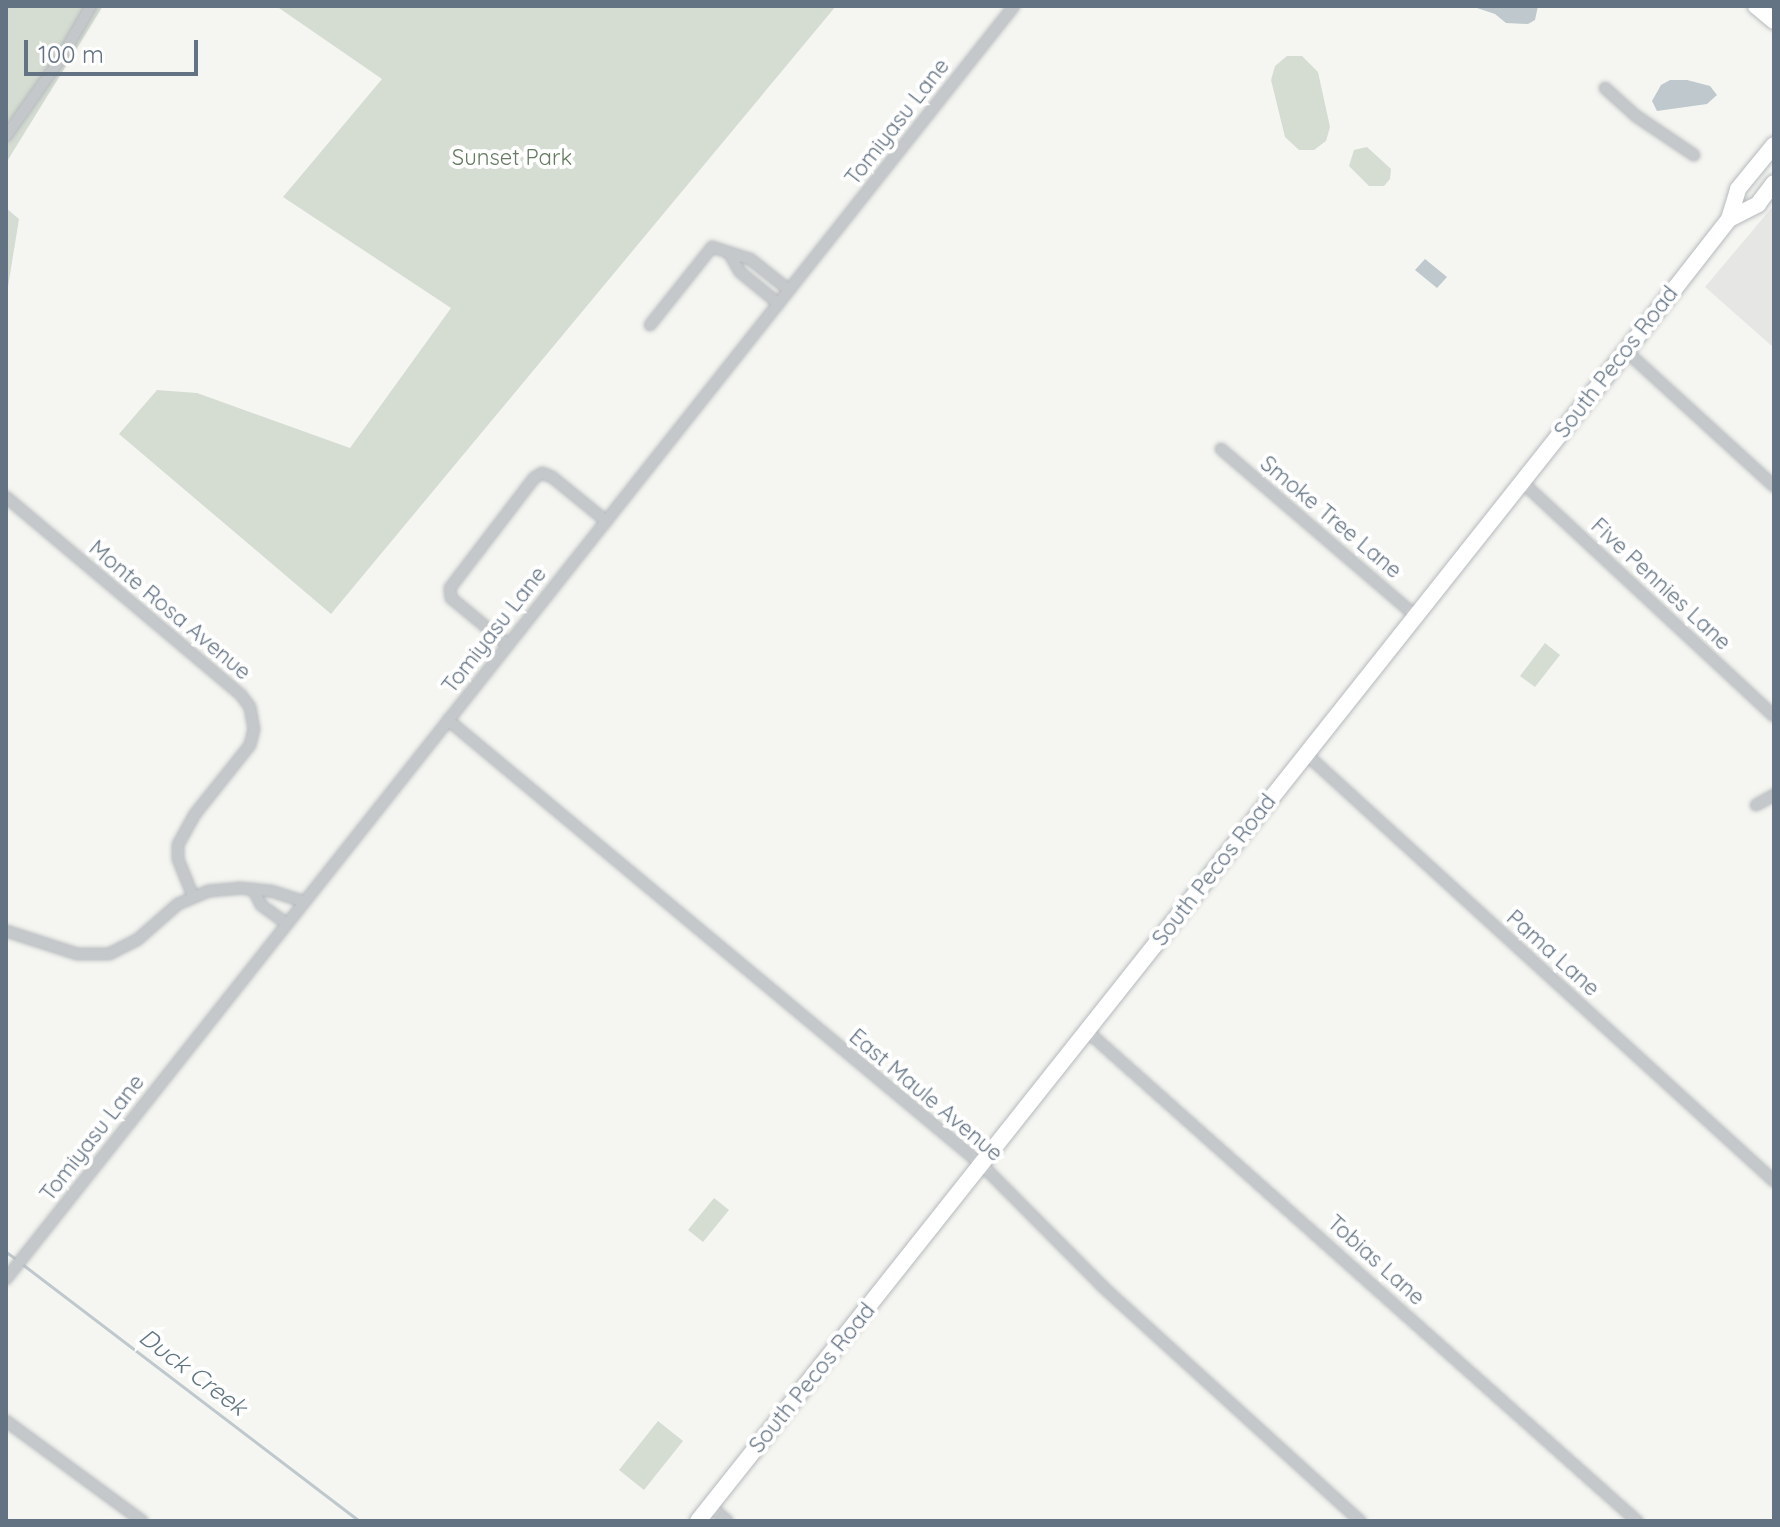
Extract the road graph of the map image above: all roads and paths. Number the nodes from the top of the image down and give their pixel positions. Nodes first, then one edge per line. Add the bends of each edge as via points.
1 (91, 6) edge
2 (1014, 6) edge
3 (1756, 6) edge
4 (1774, 21) edge
5 (1605, 88) dead end
6 (6, 136) edge
7 (1774, 145) edge
8 (1694, 155) dead end
9 (1774, 183) edge
10 (1729, 219) junction
11 (729, 253) junction
12 (789, 290) junction
13 (779, 304) junction
14 (650, 325) dead end
15 (1626, 351) junction
16 (1221, 449) dead end
17 (1521, 481) junction
18 (1774, 486) edge
19 (6, 497) edge
20 (606, 521) junction
21 (1415, 615) junction
22 (508, 645) junction
23 (1774, 716) edge
24 (448, 720) junction
25 (1306, 754) junction
26 (1774, 795) edge
27 (1756, 805) dead end
28 (253, 889) junction
29 (193, 896) junction
30 (304, 902) junction
31 (287, 924) junction
32 (6, 931) edge
33 (1087, 1031) junction
34 (982, 1165) junction
35 (1774, 1181) edge
36 (6, 1279) edge
37 (6, 1421) edge
38 (710, 1506) junction
39 (134, 1519) edge
40 (698, 1521) edge
41 (727, 1521) edge
42 (1360, 1521) edge
43 (1637, 1521) edge

1 - 6 street
2 - 12 street, Tomiyasu Lane
3 - 4 main road
5 - 8 street
7 - 10 main road, South Pecos Road via 1738,189
9 - 10 main road, South Pecos Road via 1758,204
10 - 15 main road, South Pecos Road
11 - 12 street via 750,259
11 - 13 street via 740,272
11 - 14 street via 712,247
12 - 13 street, Tomiyasu Lane
13 - 20 street, Tomiyasu Lane
15 - 17 main road, South Pecos Road
15 - 18 street
16 - 21 street, Smoke Tree Lane
17 - 21 main road, South Pecos Road
17 - 23 street, Five Pennies Lane
19 - 29 street, Monte Rosa Avenue via 250,707 250,745 195,814 178,845
20 - 22 street, Tomiyasu Lane
20 - 22 street via 542,473 524,490 450,588 451,598
21 - 25 main road, South Pecos Road
22 - 24 street, Tomiyasu Lane
24 - 30 street, Tomiyasu Lane
24 - 34 street, East Maule Avenue
25 - 33 main road, South Pecos Road
25 - 35 street, Pama Lane
26 - 27 street
28 - 29 street
28 - 30 street
28 - 31 street via 261,905
29 - 32 street via 137,940 109,954 77,954
30 - 31 street, Tomiyasu Lane
31 - 36 street, Tomiyasu Lane
33 - 34 main road, South Pecos Road
33 - 43 street, Tobias Lane
34 - 38 main road, South Pecos Road
34 - 42 street, East Maule Avenue via 1103,1287
37 - 39 street
38 - 40 main road, South Pecos Road
38 - 41 street

